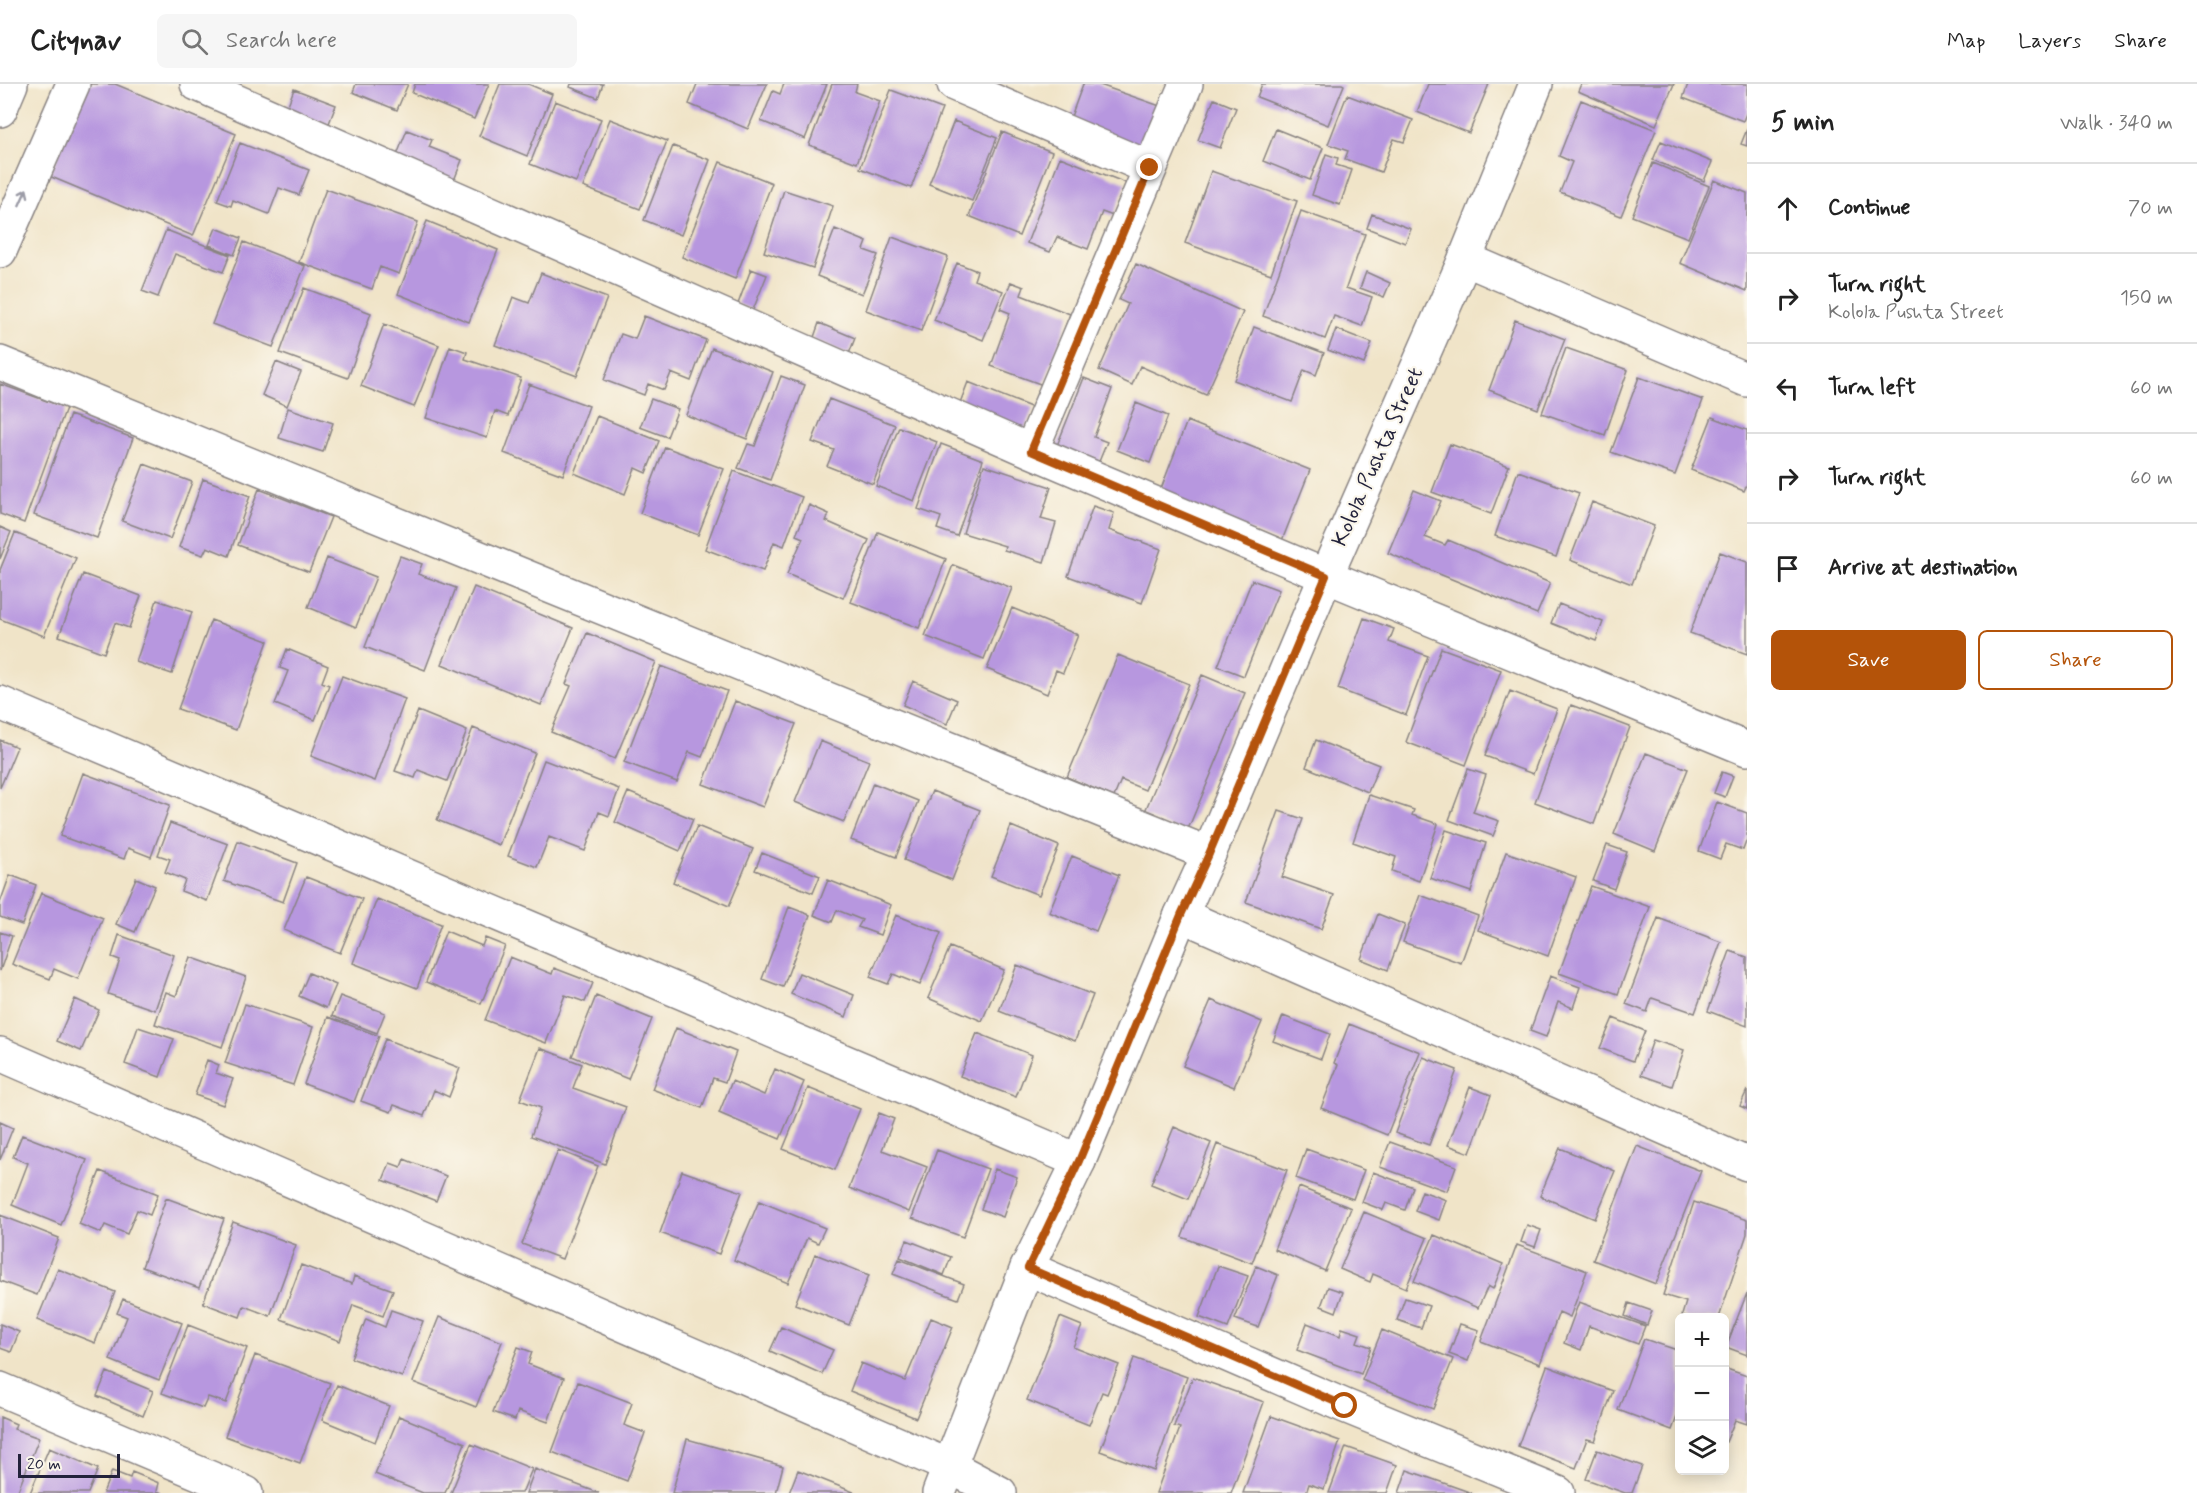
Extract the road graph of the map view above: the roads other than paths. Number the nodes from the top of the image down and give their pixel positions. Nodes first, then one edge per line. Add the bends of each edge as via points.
1 (11, 84) edge
2 (73, 84) edge
3 (196, 84) edge
4 (954, 84) edge
5 (1186, 84) edge
6 (1536, 84) edge
7 (0, 110) edge
8 (1150, 168) junction
9 (0, 250) edge
10 (1465, 259) junction
11 (0, 363) edge
12 (1747, 380) edge
13 (1031, 451) junction
14 (1326, 576) junction
15 (0, 703) edge
16 (1747, 748) edge
17 (1209, 854) junction
18 (1181, 915) junction
19 (0, 1054) edge
20 (1079, 1161) junction
21 (1747, 1164) edge
22 (1028, 1268) junction
23 (0, 1389) edge
24 (945, 1480) edge
25 (246, 1493) edge
26 (999, 1493) edge
27 (1558, 1493) edge

1 - 7 street
9 -> 2 street
3 - 13 street
4 - 8 street
5 - 8 street
6 - 10 street, Kolola Pushta Street
8 - 13 street
10 - 12 street
10 - 14 street, Kolola Pushta Street
11 - 17 street
13 - 14 street
14 - 16 street
14 - 17 street, Kolola Pushta Street
15 - 20 street
17 - 18 street, Kolola Pushta Street
18 - 20 street, Kolola Pushta Street
18 - 21 street
19 - 24 street
20 - 22 street, Kolola Pushta Street
22 - 24 street, Kolola Pushta Street
22 - 27 street via 1345,1406
23 - 25 street
24 - 26 street

